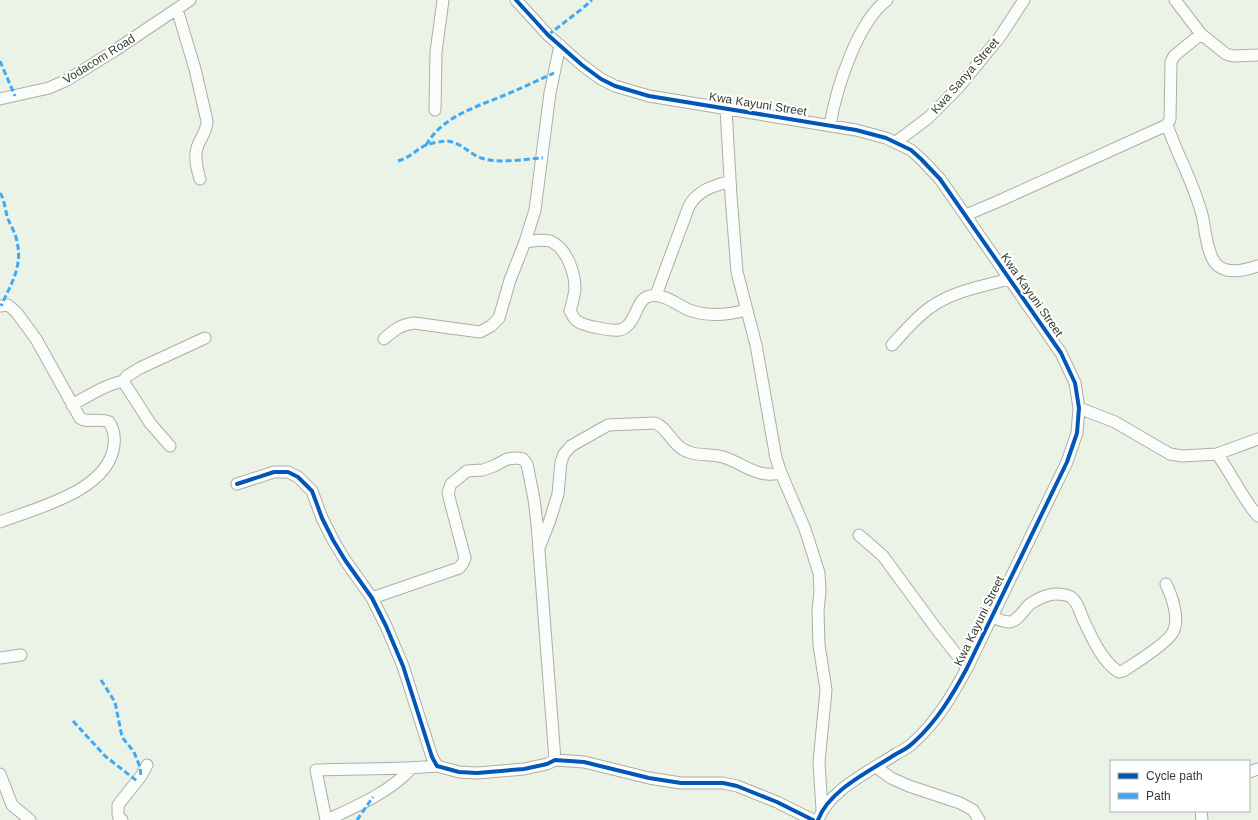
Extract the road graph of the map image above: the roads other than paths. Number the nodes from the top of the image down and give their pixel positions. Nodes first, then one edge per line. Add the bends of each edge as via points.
1 (190, 0) edge
2 (442, 0) edge
3 (516, 0) edge
4 (526, 0) edge
5 (886, 0) edge
6 (1023, 0) edge
7 (1175, 0) edge
8 (177, 9) junction
9 (528, 13) junction
10 (1201, 34) junction
11 (560, 45) junction
12 (1258, 55) edge
13 (0, 99) edge
14 (726, 109) junction
15 (436, 110) dead end
16 (830, 125) junction
17 (1166, 125) junction
18 (896, 142) junction
19 (200, 179) dead end
20 (730, 181) junction
21 (966, 215) junction
22 (525, 242) junction
23 (1258, 266) edge
24 (1009, 279) junction
25 (656, 295) junction
26 (0, 306) edge
27 (746, 310) junction
28 (206, 338) dead end
29 (384, 339) dead end
30 (892, 345) dead end
31 (123, 381) junction
32 (72, 406) junction
33 (1079, 408) junction
34 (1258, 439) edge
35 (170, 446) dead end
36 (1217, 454) junction
37 (780, 473) junction
38 (237, 484) dead end
39 (1258, 516) edge
40 (0, 522) edge
41 (859, 536) dead end
42 (539, 549) junction
43 (1166, 584) dead end
44 (372, 598) junction
45 (992, 618) junction
46 (21, 655) dead end
47 (0, 658) edge
48 (967, 668) junction
49 (555, 760) junction
50 (147, 765) dead end
51 (437, 766) junction
52 (876, 768) junction
53 (411, 769) junction
54 (0, 774) edge
55 (820, 815) edge
56 (30, 820) edge
57 (122, 820) edge
58 (327, 820) edge
59 (813, 820) edge
60 (979, 820) edge

1 - 8 street, Vodacom Road
2 - 15 street via 436,52
3 - 9 street, Kwa Kayuni Street
4 - 9 street
5 - 16 street via 871,17 858,39 840,80
6 - 18 street, Kwa Sanya Street via 999,38 958,88 928,118
7 - 10 street
8 - 13 street, Vodacom Road via 67,80 49,88
8 - 19 street via 207,121 207,128 196,153
9 - 11 street, Kwa Kayuni Street
10 - 12 street via 1226,54
10 - 17 street via 1170,62 1170,120
11 - 14 street, Kwa Kayuni Street via 582,65 615,86 649,96
11 - 22 street via 550,93 535,210
14 - 16 street, Kwa Kayuni Street
14 - 20 street
16 - 18 street, Kwa Kayuni Street
17 - 21 street
17 - 23 street via 1200,209 1210,254 1216,265 1237,271
18 - 21 street, Kwa Kayuni Street via 921,159 940,179
20 - 25 street via 708,188 693,199
20 - 27 street via 737,272
21 - 24 street, Kwa Kayuni Street
22 - 25 street via 550,242 564,253 574,279 575,290 570,311 581,323 619,330 631,322 640,302 648,296
22 - 29 street via 499,318 491,326 474,332 414,323 403,325
24 - 30 street via 964,292 931,306
24 - 33 street, Kwa Kayuni Street via 1061,353 1075,383
25 - 27 street via 701,314 732,314
26 - 32 street via 8,305 17,313 36,339
27 - 37 street via 756,345
28 - 31 street via 140,368
31 - 32 street via 116,382
31 - 35 street via 150,423
32 - 40 street via 83,420 105,420 113,427 113,452 106,467 80,490
33 - 36 street via 1115,422 1170,454
33 - 45 street, Kwa Kayuni Street via 1077,433 1067,462
34 - 36 street
36 - 39 street via 1249,507
37 - 42 street via 762,473 722,457 691,453 673,442 660,425 654,423 608,425 580,440 564,454 558,494
37 - 55 street via 805,529 819,573 819,645 826,690 819,762
38 - 44 street via 274,472 288,472 298,477 312,491 333,540
41 - 48 street via 882,556
42 - 44 street via 534,499 527,464 523,459 507,459 483,470 467,471 451,484 448,493 465,558 459,568
42 - 49 street
43 - 45 street via 1174,606 1173,632 1152,651 1119,672 1104,659 1071,597 1063,594 1046,596 1031,604 1009,622
44 - 51 street via 403,666
45 - 48 street, Kwa Kayuni Street
46 - 47 street
48 - 52 street, Kwa Kayuni Street via 949,701 931,725 913,744
49 - 51 street via 524,769 476,773 459,772
49 - 59 street via 584,762 680,783 723,783 737,786
50 - 57 street via 118,805 119,818
51 - 53 street
52 - 55 street, Kwa Kayuni Street via 843,788
52 - 60 street via 909,786 960,803 973,810
53 - 58 street via 401,780 382,792
53 - 58 street via 316,770
54 - 56 street via 12,805

